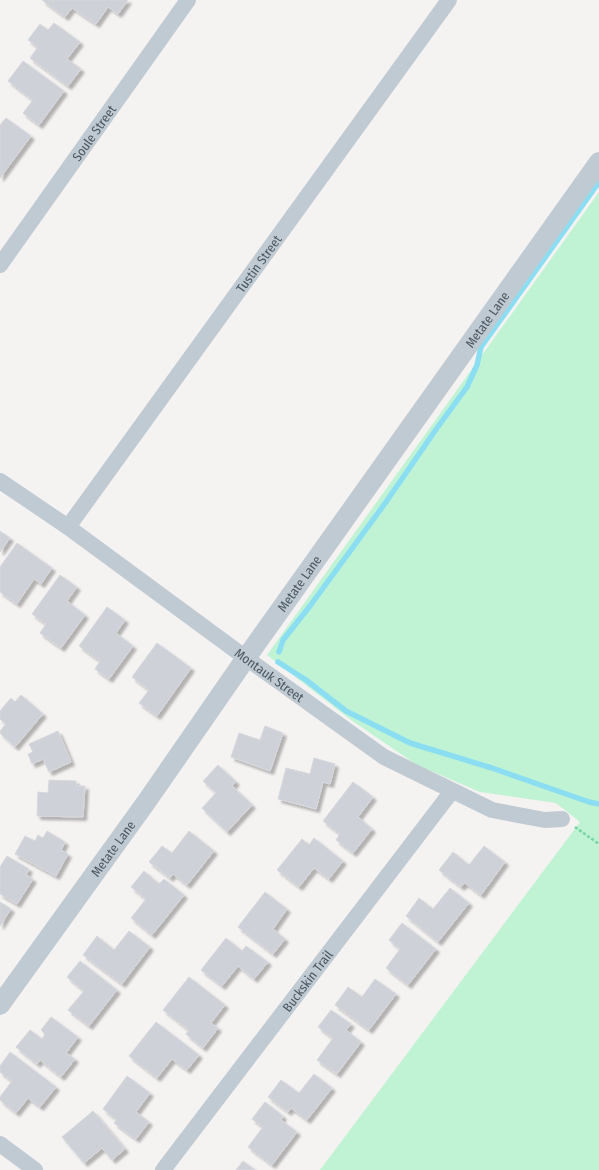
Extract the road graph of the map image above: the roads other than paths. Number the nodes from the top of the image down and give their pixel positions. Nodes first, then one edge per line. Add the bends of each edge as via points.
1 (188, 0) edge
2 (449, 0) edge
3 (599, 162) edge
4 (0, 265) edge
5 (0, 481) edge
6 (68, 527) junction
7 (246, 658) junction
8 (452, 791) junction
9 (562, 819) road end
10 (0, 1005) edge
11 (0, 1144) edge
12 (35, 1170) edge
13 (163, 1170) edge

1 - 4 street, Soule Street
2 - 6 street, Tustin Street
3 - 7 street, Metate Lane
5 - 6 street, Montauk Street
6 - 7 street, Montauk Street
7 - 8 street, Montauk Street via 384,757
7 - 10 street, Metate Lane
8 - 9 street, Montauk Street via 492,810 546,820
8 - 13 street, Buckskin Trail
11 - 12 street

